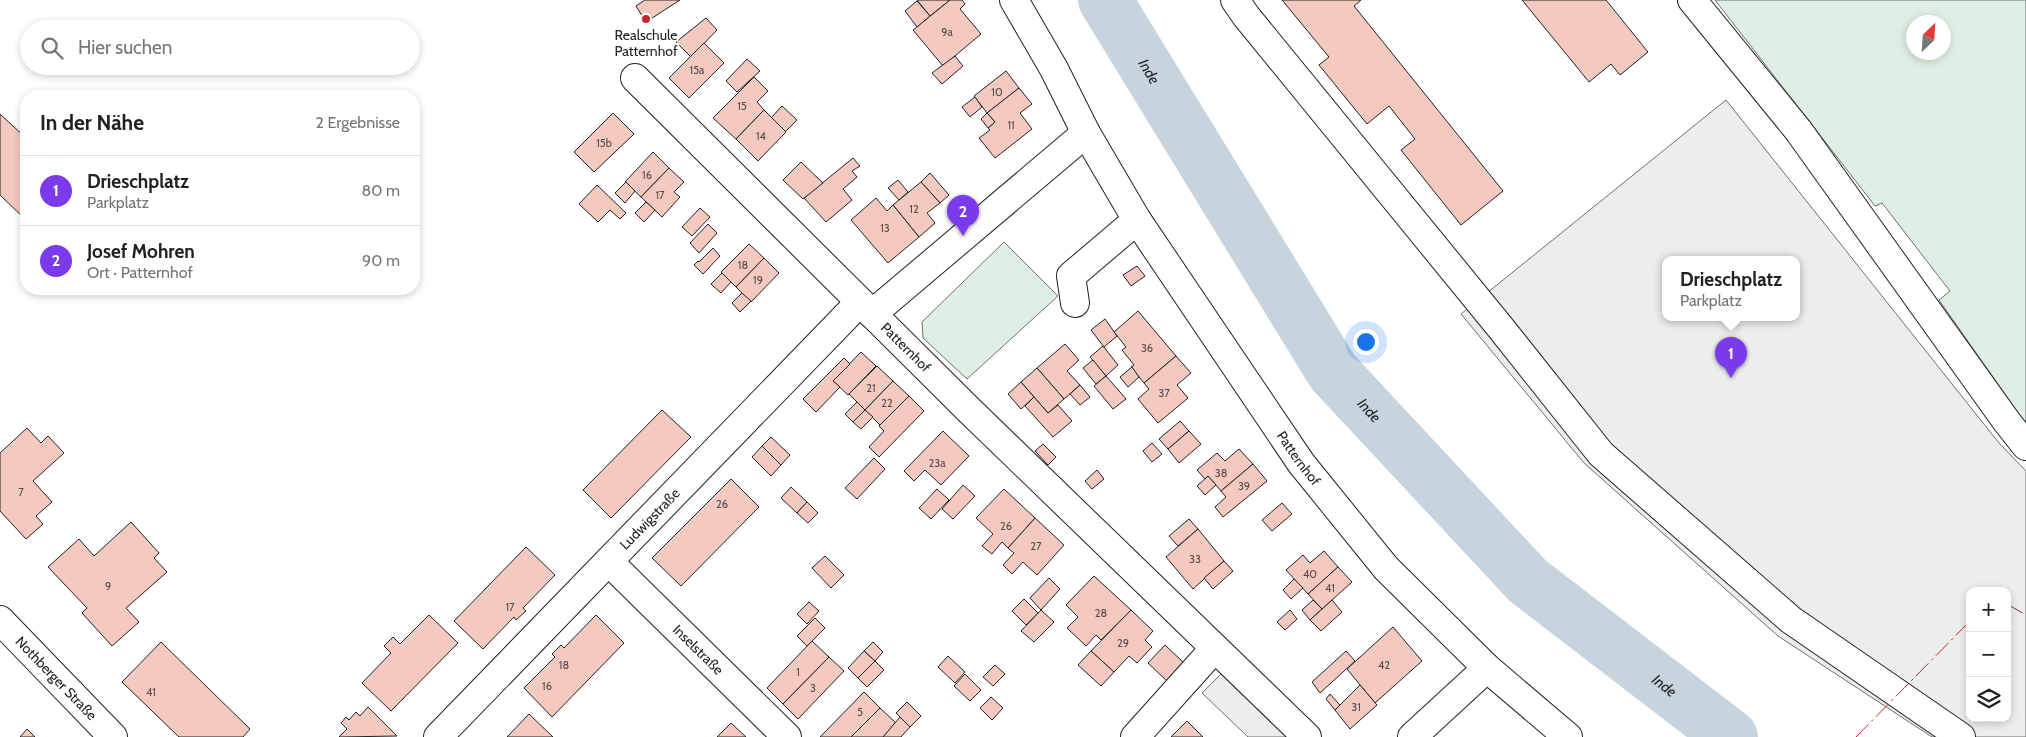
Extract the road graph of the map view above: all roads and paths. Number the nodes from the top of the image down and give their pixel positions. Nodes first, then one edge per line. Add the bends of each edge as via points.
1 (1014, 0) edge
2 (1235, 0) edge
3 (1692, 0) edge
4 (635, 78) dead end
5 (1086, 133) junction
6 (1137, 220) junction
7 (1074, 303) dead end
8 (866, 308) junction
9 (2026, 446) edge
10 (610, 562) junction
11 (0, 620) edge
12 (1214, 650) junction
13 (1487, 668) junction
14 (113, 737) edge
15 (438, 737) edge
16 (787, 737) edge
17 (1134, 737) edge
18 (1307, 737) edge
19 (1412, 737) edge
20 (1568, 737) edge
21 (1961, 737) edge

1 - 5 street, Patternhof
2 - 21 street via 1601,454 1791,620
3 - 9 street via 1798,130
4 - 8 street, Patternhof
5 - 6 street, Patternhof
5 - 8 street, Patternhof
6 - 7 street via 1071,276
6 - 13 street, Patternhof via 1302,463 1386,568
8 - 10 street, Ludwigstraße
8 - 12 street, Patternhof
10 - 15 street, Ludwigstraße
10 - 16 street, Inselstraße
11 - 14 street, Nothberger Straße
12 - 17 street
12 - 18 street, Patternhof
13 - 19 street
13 - 20 street, Patternhof

